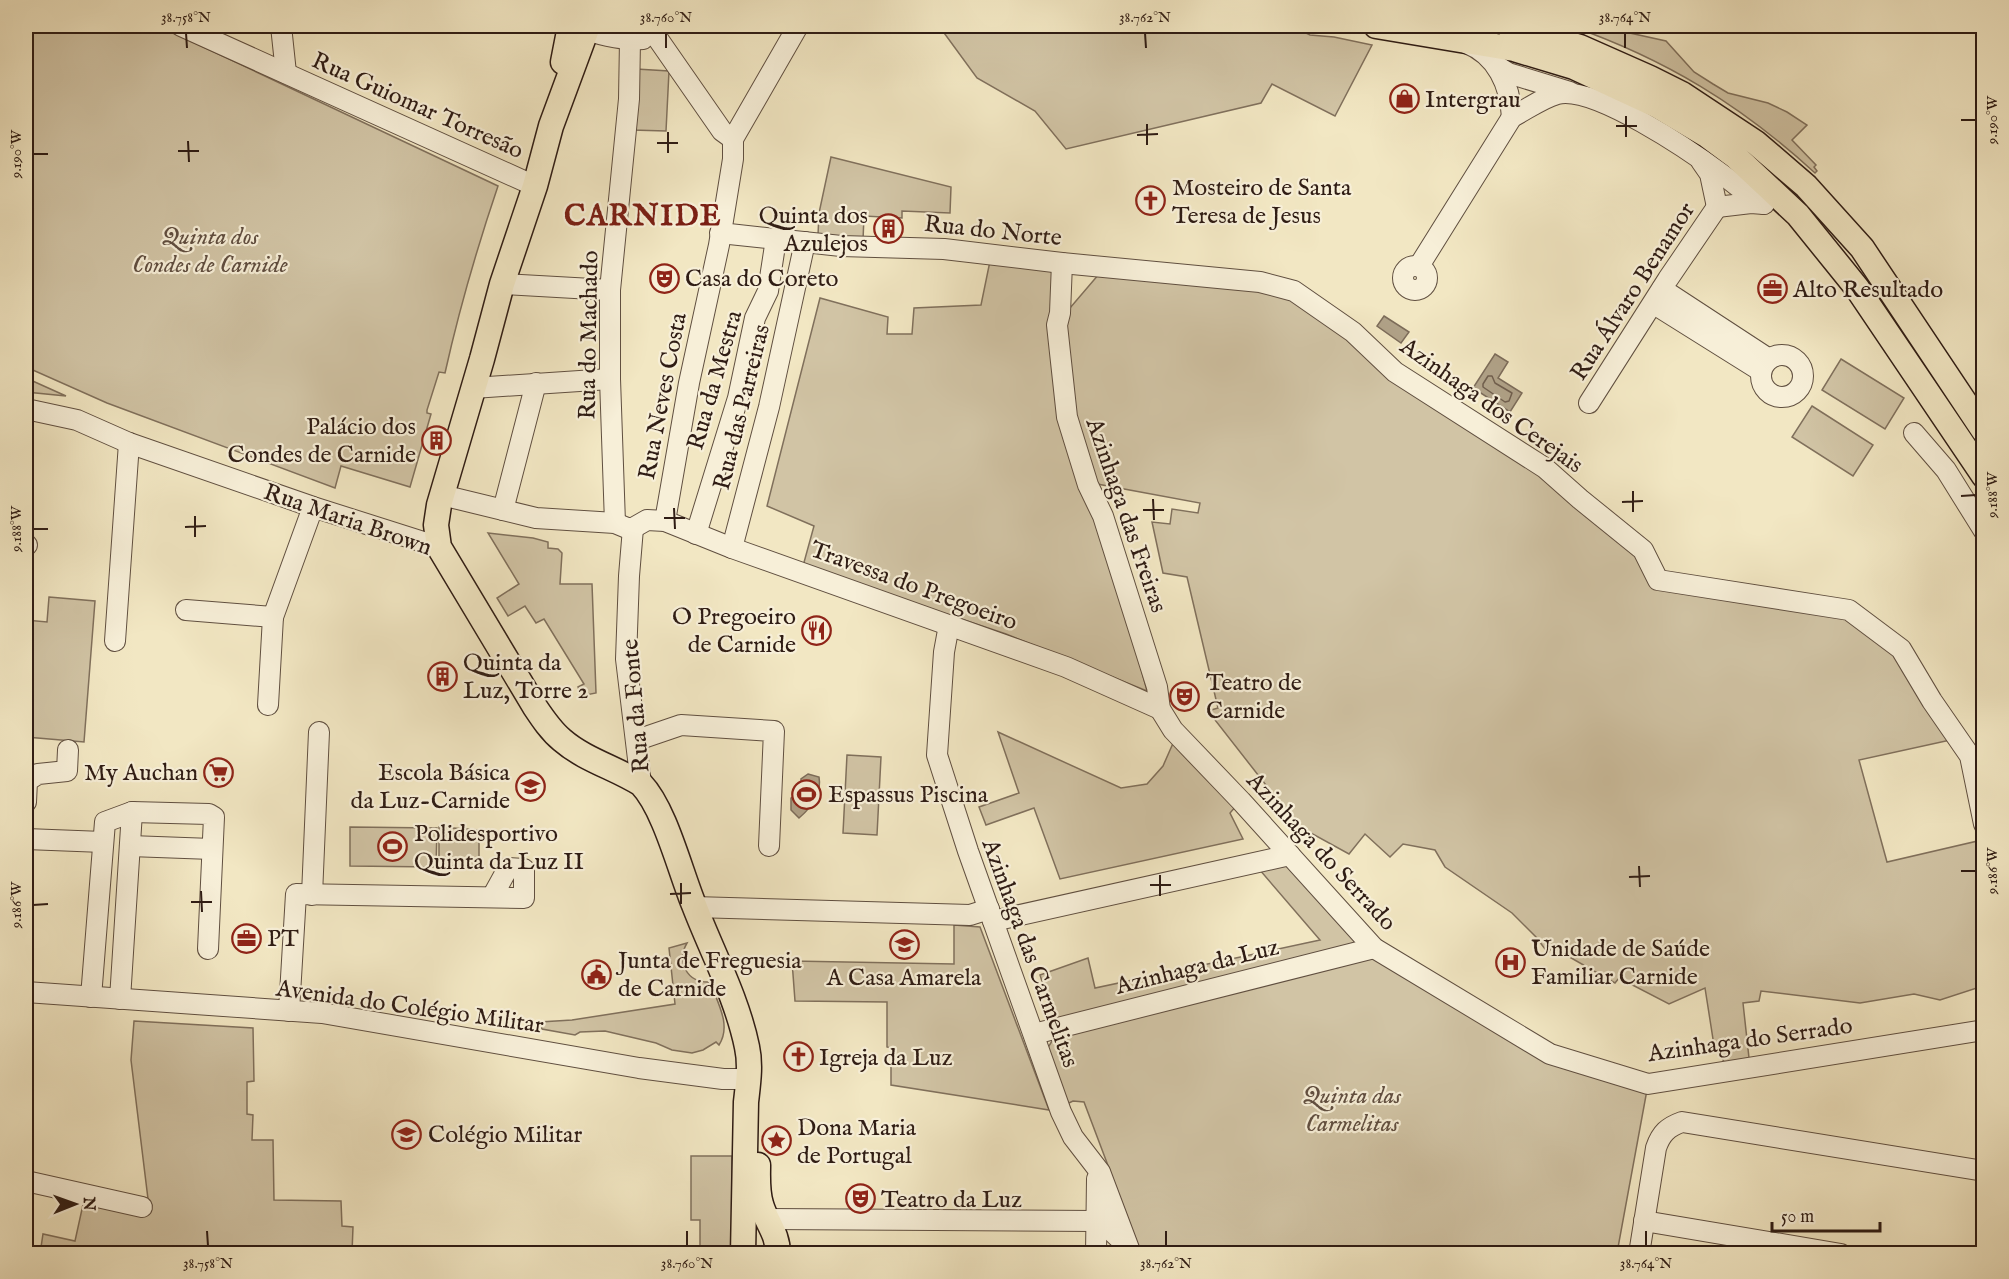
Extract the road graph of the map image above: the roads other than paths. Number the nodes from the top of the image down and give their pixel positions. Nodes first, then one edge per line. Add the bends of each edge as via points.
1 (181, 26) edge
2 (281, 26) edge
3 (798, 26) edge
4 (1376, 26) edge
5 (1508, 26) edge
6 (580, 27) edge
7 (654, 32) edge
8 (630, 40) junction
9 (1463, 42) junction
10 (1497, 66) junction
11 (286, 73) junction
12 (1574, 93) junction
13 (1512, 117) junction
14 (733, 139) junction
15 (1700, 159) junction
16 (535, 186) junction
17 (1764, 204) junction
18 (1717, 207) junction
19 (720, 233) junction
20 (1812, 233) junction
21 (776, 239) junction
22 (805, 242) junction
23 (1062, 263) junction
24 (1419, 266) dead end
25 (1260, 282) joint
26 (502, 284) junction
27 (610, 290) junction
28 (768, 291) junction
29 (1658, 296) junction
30 (793, 298) junction
31 (1765, 365) dead end
32 (610, 378) junction
33 (536, 383) junction
34 (473, 388) junction
35 (1589, 403) dead end
36 (26, 409) edge
37 (1983, 430) edge
38 (1914, 433) dead end
39 (129, 443) junction
40 (1983, 476) edge
41 (454, 498) dead end
42 (313, 507) junction
43 (503, 510) junction
44 (637, 524) junction
45 (1983, 531) edge
46 (696, 534) junction
47 (440, 547) junction
48 (732, 548) junction
49 (186, 610) dead end
50 (273, 617) junction
51 (950, 625) junction
52 (115, 640) dead end
53 (268, 705) dead end
54 (1160, 709) junction
55 (319, 732) dead end
56 (637, 740) junction
57 (68, 750) dead end
58 (641, 784) junction
59 (26, 802) edge
60 (132, 812) junction
61 (1983, 824) edge
62 (26, 839) edge
63 (104, 843) junction
64 (130, 846) junction
65 (770, 846) dead end
66 (212, 849) junction
67 (1290, 855) junction
68 (312, 895) junction
69 (492, 897) dead end
70 (694, 907) junction
71 (991, 915) junction
72 (1374, 948) junction
73 (208, 949) dead end
74 (26, 992) edge
75 (91, 997) junction
76 (120, 999) junction
77 (289, 1011) junction
78 (1983, 1030) edge
79 (1034, 1034) junction
80 (749, 1079) junction
81 (1983, 1171) edge
82 (1100, 1172) junction
83 (26, 1181) edge
84 (142, 1207) dead end
85 (768, 1219) junction
86 (1096, 1221) junction
87 (1644, 1221) junction
88 (743, 1248) edge
89 (1130, 1250) edge
90 (778, 1254) edge
91 (1096, 1254) edge
92 (1639, 1254) edge
93 (1841, 1254) edge

1 - 11 street, Rua Guiomar Torresão
2 - 11 street
3 - 14 street
4 - 9 main road
5 - 37 main road via 1580,47 1650,78 1756,143 1806,186 1862,248
6 - 8 street
6 - 16 main road
7 - 8 street
7 - 14 street via 722,131
8 - 27 street, Rua do Machado via 629,99
9 - 10 street via 1480,50
9 - 20 main road via 1514,49 1574,67 1656,105 1735,156
10 - 12 street
10 - 13 street via 1508,87
11 - 16 street, Rua Guiomar Torresão
12 - 13 street via 1558,94
12 - 15 street via 1645,124
13 - 24 street
14 - 19 street, Rua Neves Costa via 734,159
15 - 17 street
15 - 18 street via 1710,174
16 - 26 main road
17 - 18 street
17 - 20 street
18 - 29 street, Rua Álvaro Benamor
19 - 21 street, Rua do Norte
19 - 44 street, Rua Neves Costa via 689,383
20 - 40 main road via 1857,288
21 - 22 street, Rua do Norte
21 - 28 street, Rua da Mestra
22 - 23 street, Rua do Norte via 944,249
22 - 30 street, Rua das Parreiras
23 - 25 street, Rua do Norte
23 - 54 street, Azinhaga das Freiras via 1057,326 1067,417 1088,485 1103,516 1157,687
25 - 61 street, Azinhaga dos Cerejais via 1294,291 1353,332 1395,372 1545,468 1643,550 1658,580 1849,610 1900,649 1971,756
26 - 27 street
26 - 34 main road
27 - 32 street, Rua do Machado
28 - 30 street
28 - 46 street, Rua da Mestra via 755,318 738,398
29 - 31 street
29 - 35 street, Rua Álvaro Benamor
30 - 48 street, Rua das Parreiras via 770,407
32 - 33 street
32 - 44 street, Rua do Machado
33 - 34 street
33 - 43 street
34 - 47 main road via 439,505 436,525
36 - 39 street, Rua Maria Brown via 77,420
38 - 45 street via 1946,470
39 - 42 street, Rua Maria Brown
39 - 52 street
41 - 43 street, Travessa do Pregoeiro
42 - 47 street, Rua Maria Brown
42 - 50 street
43 - 44 street, Travessa do Pregoeiro via 536,518
44 - 46 street, Travessa do Pregoeiro
44 - 56 street, Rua da Fonte via 629,576 626,659
46 - 48 street, Travessa do Pregoeiro
47 - 58 main road, Rua Maria Brown via 549,726 574,749
48 - 51 street, Travessa do Pregoeiro
49 - 50 street
50 - 53 street
51 - 54 street, Travessa do Pregoeiro via 1066,667
51 - 71 street, Azinhaga das Carmelitas via 944,652 937,754
54 - 67 street, Azinhaga do Serrado via 1173,730
55 - 68 street
56 - 58 street, Rua da Fonte
56 - 65 street via 681,725 774,731
57 - 59 street via 67,771 38,774 27,781
58 - 70 main road, Rua da Fonte via 655,801
60 - 63 street via 105,822
60 - 64 street
60 - 66 street via 209,814 214,817
62 - 63 street
63 - 75 street
64 - 66 street
64 - 76 street
66 - 73 street
67 - 71 street
67 - 72 street, Azinhaga do Serrado
68 - 69 street
68 - 77 street via 296,894
70 - 71 street
70 - 80 main road, Rua da Fonte via 740,1019 748,1050
71 - 79 street, Azinhaga das Carmelitas
72 - 78 street, Azinhaga do Serrado via 1550,1054 1648,1084
72 - 79 street, Azinhaga da Luz
74 - 75 street, Avenida do Colégio Militar
75 - 76 street, Avenida do Colégio Militar
76 - 77 street, Avenida do Colégio Militar
77 - 80 street, Avenida do Colégio Militar via 423,1029 639,1068
79 - 82 street, Azinhaga das Carmelitas via 1061,1112 1073,1137
80 - 85 main road, Rua da Fonte via 758,1135 758,1184
80 - 88 main road, Rua da Fonte
81 - 87 street via 1682,1122 1660,1136
82 - 86 street
82 - 89 street, Azinhaga das Carmelitas
83 - 84 street
85 - 86 street
85 - 88 main road
85 - 90 main road, Rua da Fonte via 778,1240
86 - 89 street
86 - 91 street
87 - 92 street
87 - 93 street

